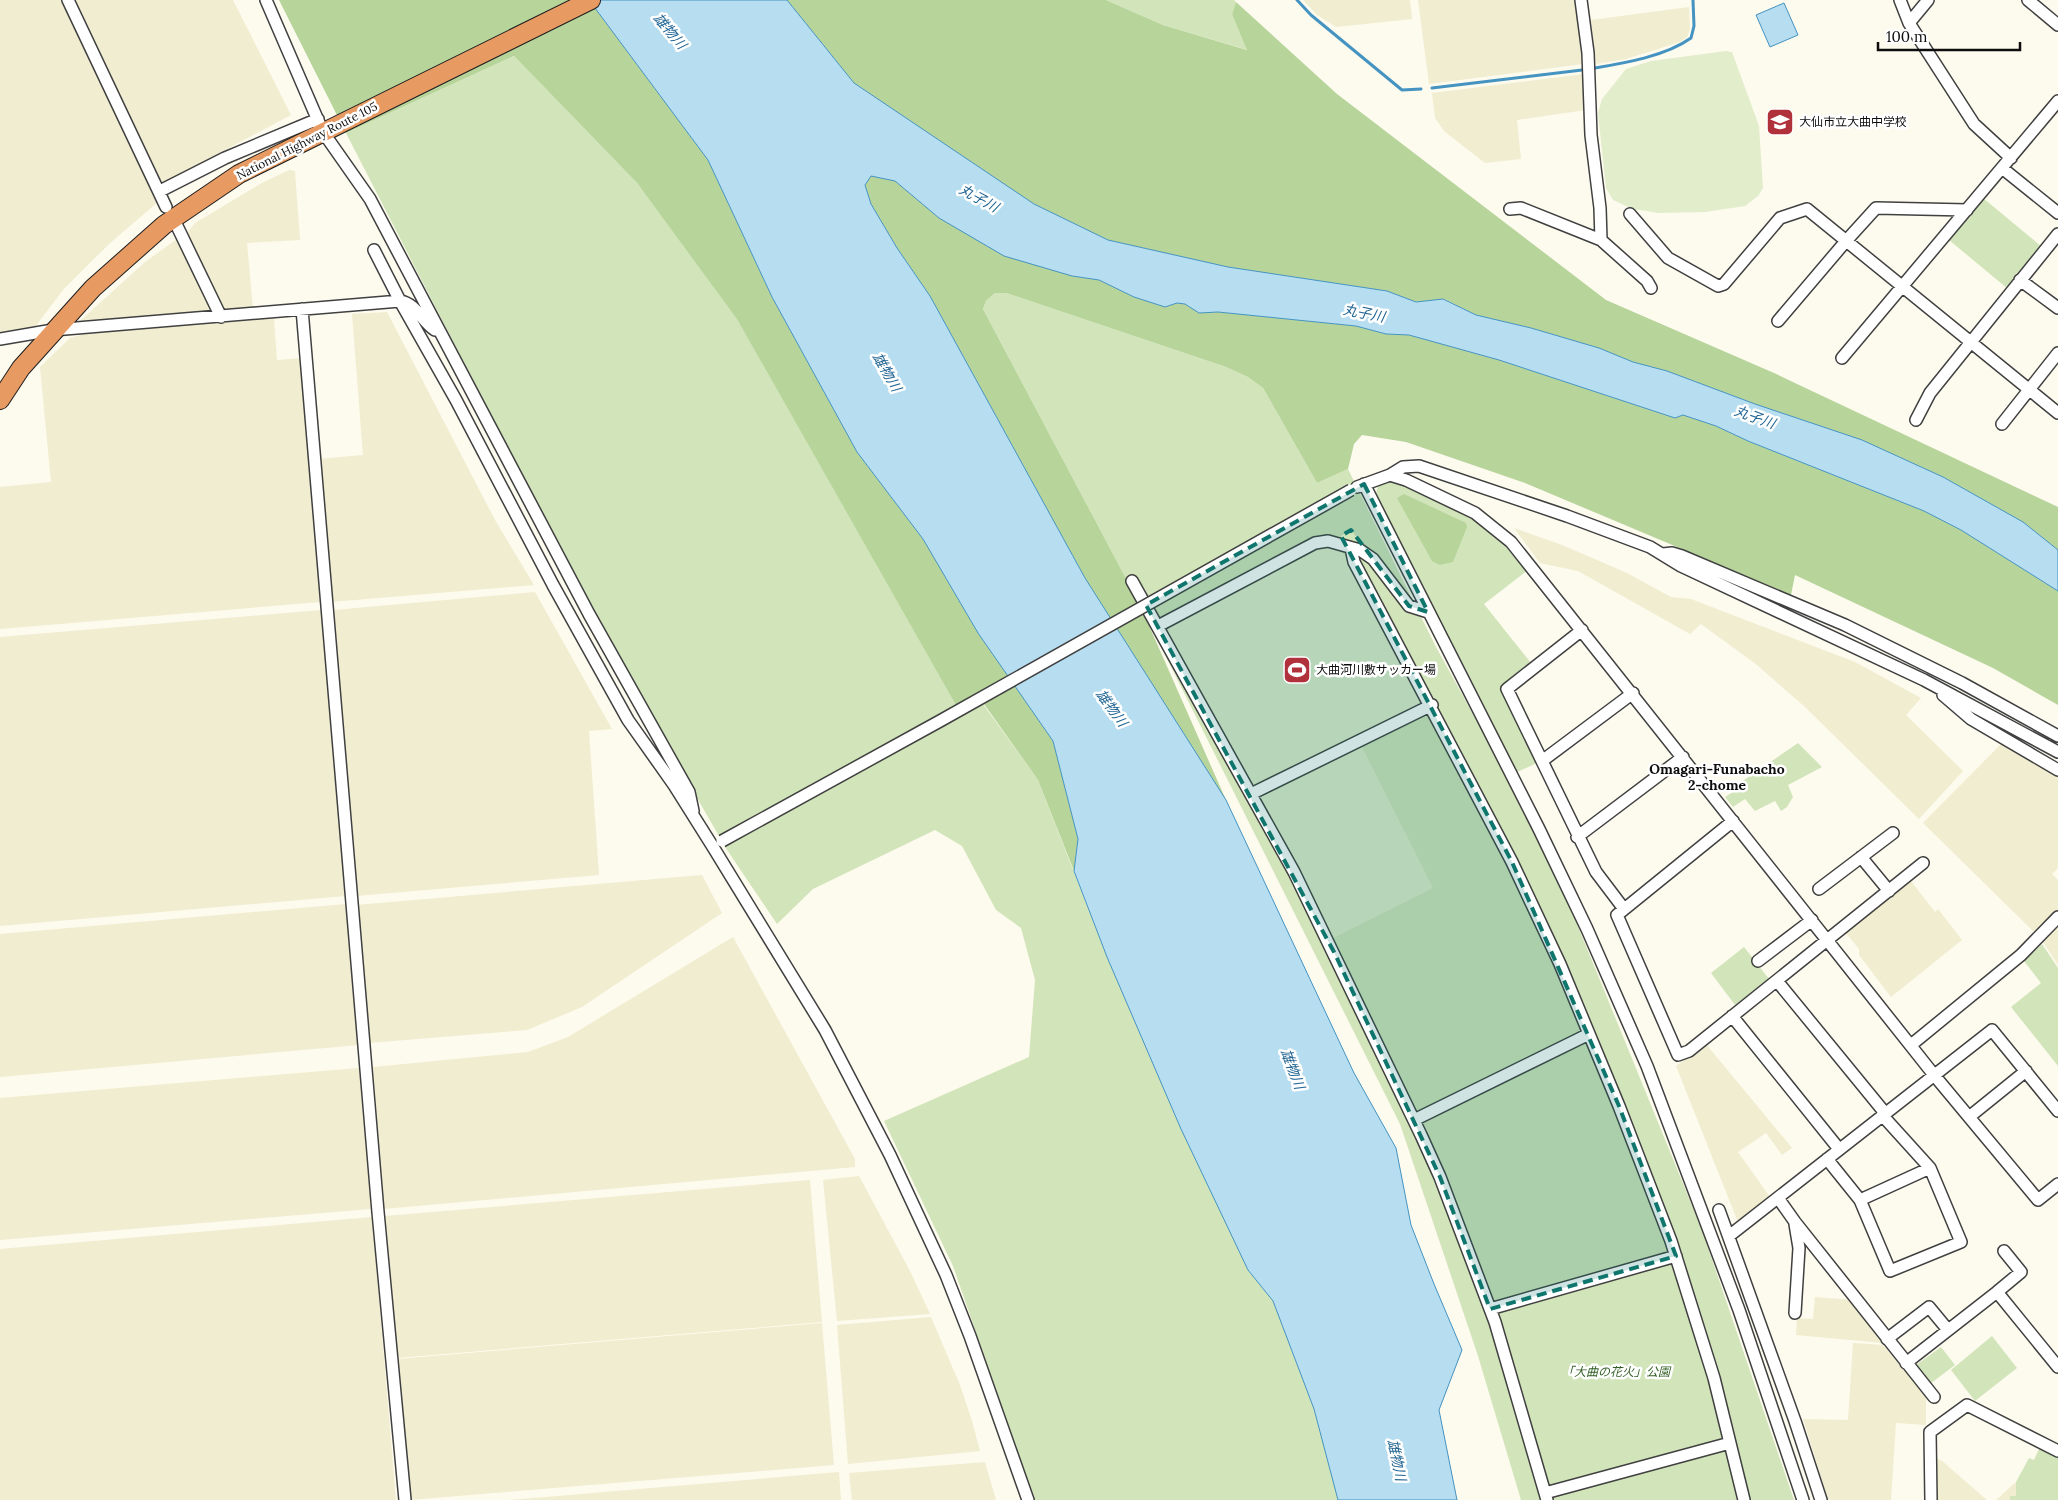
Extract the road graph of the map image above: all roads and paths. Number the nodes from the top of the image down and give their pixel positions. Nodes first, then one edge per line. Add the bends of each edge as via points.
1 (68, 0) edge
2 (266, 0) edge
3 (591, 0) edge
4 (1581, 0) edge
5 (1900, 0) edge
6 (1928, 0) edge
7 (2028, 0) edge
8 (1909, 23) junction
9 (2058, 25) edge
10 (2058, 101) edge
11 (320, 126) junction
12 (2011, 158) junction
13 (2002, 168) junction
14 (160, 191) junction
15 (166, 207) dead end
16 (1510, 209) dead end
17 (1967, 210) junction
18 (2058, 213) edge
19 (1630, 214) dead end
20 (177, 226) dead end
21 (2058, 234) edge
22 (1601, 240) junction
23 (1846, 240) junction
24 (374, 250) dead end
25 (2020, 280) junction
26 (1903, 286) junction
27 (1651, 288) dead end
28 (400, 301) junction
29 (2057, 305) edge
30 (302, 310) junction
31 (222, 317) junction
32 (1778, 322) dead end
33 (53, 330) junction
34 (440, 332) junction
35 (0, 339) edge
36 (1971, 342) junction
37 (2058, 353) edge
38 (1842, 358) dead end
39 (2029, 390) junction
40 (0, 400) edge
41 (2058, 413) edge
42 (1916, 420) dead end
43 (2002, 424) dead end
44 (1390, 475) junction
45 (1364, 484) junction
46 (1351, 548) junction
47 (1662, 554) junction
48 (1132, 581) dead end
49 (1428, 612) junction
50 (1158, 626) junction
51 (1582, 630) junction
52 (1924, 680) junction
53 (1633, 693) junction
54 (1432, 705) junction
55 (2058, 736) edge
56 (2058, 752) edge
57 (1683, 758) junction
58 (1542, 761) junction
59 (2058, 770) edge
60 (1251, 794) junction
61 (694, 817) junction
62 (1734, 822) junction
63 (1893, 832) dead end
64 (1578, 837) junction
65 (718, 844) junction
66 (1861, 857) junction
67 (1923, 863) dead end
68 (1819, 888) dead end
69 (1889, 891) junction
70 (1624, 909) junction
71 (2058, 917) edge
72 (1812, 920) junction
73 (1828, 939) junction
74 (1758, 961) dead end
75 (1777, 981) junction
76 (1732, 1016) junction
77 (1589, 1034) junction
78 (1911, 1045) junction
79 (2026, 1071) junction
80 (1934, 1075) junction
81 (2058, 1110) edge
82 (1883, 1114) junction
83 (1969, 1117) junction
84 (1414, 1120) junction
85 (1838, 1149) junction
86 (1827, 1159) junction
87 (1930, 1168) junction
88 (2058, 1184) edge
89 (1778, 1198) junction
90 (1860, 1200) junction
91 (1719, 1210) dead end
92 (1795, 1222) junction
93 (1730, 1236) junction
94 (2004, 1251) dead end
95 (1676, 1256) junction
96 (1997, 1292) junction
97 (1490, 1309) junction
98 (1795, 1313) dead end
99 (1948, 1330) junction
100 (1887, 1338) junction
101 (1906, 1363) junction
102 (2058, 1367) edge
103 (1934, 1397) dead end
104 (1730, 1443) junction
105 (2058, 1451) edge
106 (1546, 1496) edge
107 (405, 1500) edge
108 (1028, 1500) edge
109 (1744, 1500) edge
110 (1803, 1500) edge
111 (1821, 1500) edge
112 (1931, 1500) edge

1 - 14 street
2 - 11 street
3 - 11 highway, National Highway Route 105 via 342,122
4 - 22 street via 1588,53 1591,135
5 - 8 street
6 - 8 street
7 - 9 street
8 - 12 street via 1974,124
10 - 12 street
11 - 14 street via 225,158
11 - 33 highway, National Highway Route 105 via 239,174 164,225 93,288
11 - 34 street via 370,199
12 - 13 street
13 - 17 street
13 - 18 street
14 - 15 street
16 - 22 street via 1521,208
17 - 23 street via 1876,208
17 - 26 street
19 - 23 street via 1668,258 1718,286 1724,284 1780,218 1807,209
20 - 31 street
21 - 25 street
22 - 27 street
23 - 26 street
23 - 32 street
24 - 28 street
25 - 29 street
25 - 36 street
26 - 36 street
26 - 38 street
28 - 30 street
28 - 34 street via 414,308 432,329
28 - 61 street via 628,720
30 - 31 street
30 - 107 street
31 - 33 street
33 - 35 street
33 - 40 highway, National Highway Route 105 via 21,368
34 - 61 street via 589,614 689,792
36 - 39 street
36 - 42 street via 1930,393
37 - 39 street
39 - 41 street
39 - 43 street
44 - 45 street
44 - 47 street via 1403,467 1419,466 1567,516
44 - 51 street via 1489,523 1511,542
45 - 49 street
45 - 65 street, bridge
46 - 49 street via 1373,558 1409,606
46 - 50 street via 1328,541 1315,543
46 - 54 street via 1354,562
47 - 52 street via 1681,566
47 - 55 street via 1682,556 1845,625 1962,683
48 - 50 street
49 - 110 street via 1539,829 1647,1066 1739,1310
50 - 60 street
51 - 53 street
51 - 58 street via 1507,689
52 - 56 street
52 - 59 street via 1971,719
53 - 57 street
53 - 58 street
54 - 60 street
54 - 77 street via 1512,862
57 - 62 street
57 - 64 street
58 - 64 street
60 - 84 street via 1294,872
61 - 65 street
62 - 70 street
62 - 72 street
63 - 66 street
64 - 70 street via 1596,872
65 - 108 street via 825,1030 890,1155 946,1275
66 - 68 street
66 - 69 street
67 - 69 street
69 - 73 street
70 - 76 street via 1617,915 1678,1055 1689,1051
71 - 78 street via 2021,955
72 - 73 street
72 - 74 street
73 - 75 street
73 - 78 street
75 - 76 street
75 - 82 street
76 - 85 street
77 - 84 street
77 - 95 street
78 - 80 street
79 - 80 street via 1992,1030
79 - 81 street
79 - 83 street
80 - 82 street
80 - 83 street
82 - 85 street
82 - 87 street
83 - 88 street via 2038,1200
84 - 97 street via 1440,1177
85 - 86 street
86 - 89 street
86 - 90 street
87 - 90 street
87 - 90 street via 1961,1242 1890,1270
89 - 92 street
89 - 93 street
91 - 93 street
92 - 98 street via 1799,1248
92 - 100 street
93 - 111 street
94 - 96 street via 2021,1272
95 - 97 street
95 - 104 street via 1714,1378
96 - 99 street
96 - 102 street
97 - 106 street
99 - 100 street via 1929,1307
99 - 101 street
100 - 101 street
101 - 103 street
104 - 106 street
104 - 109 street
105 - 112 street via 1967,1405 1930,1432

